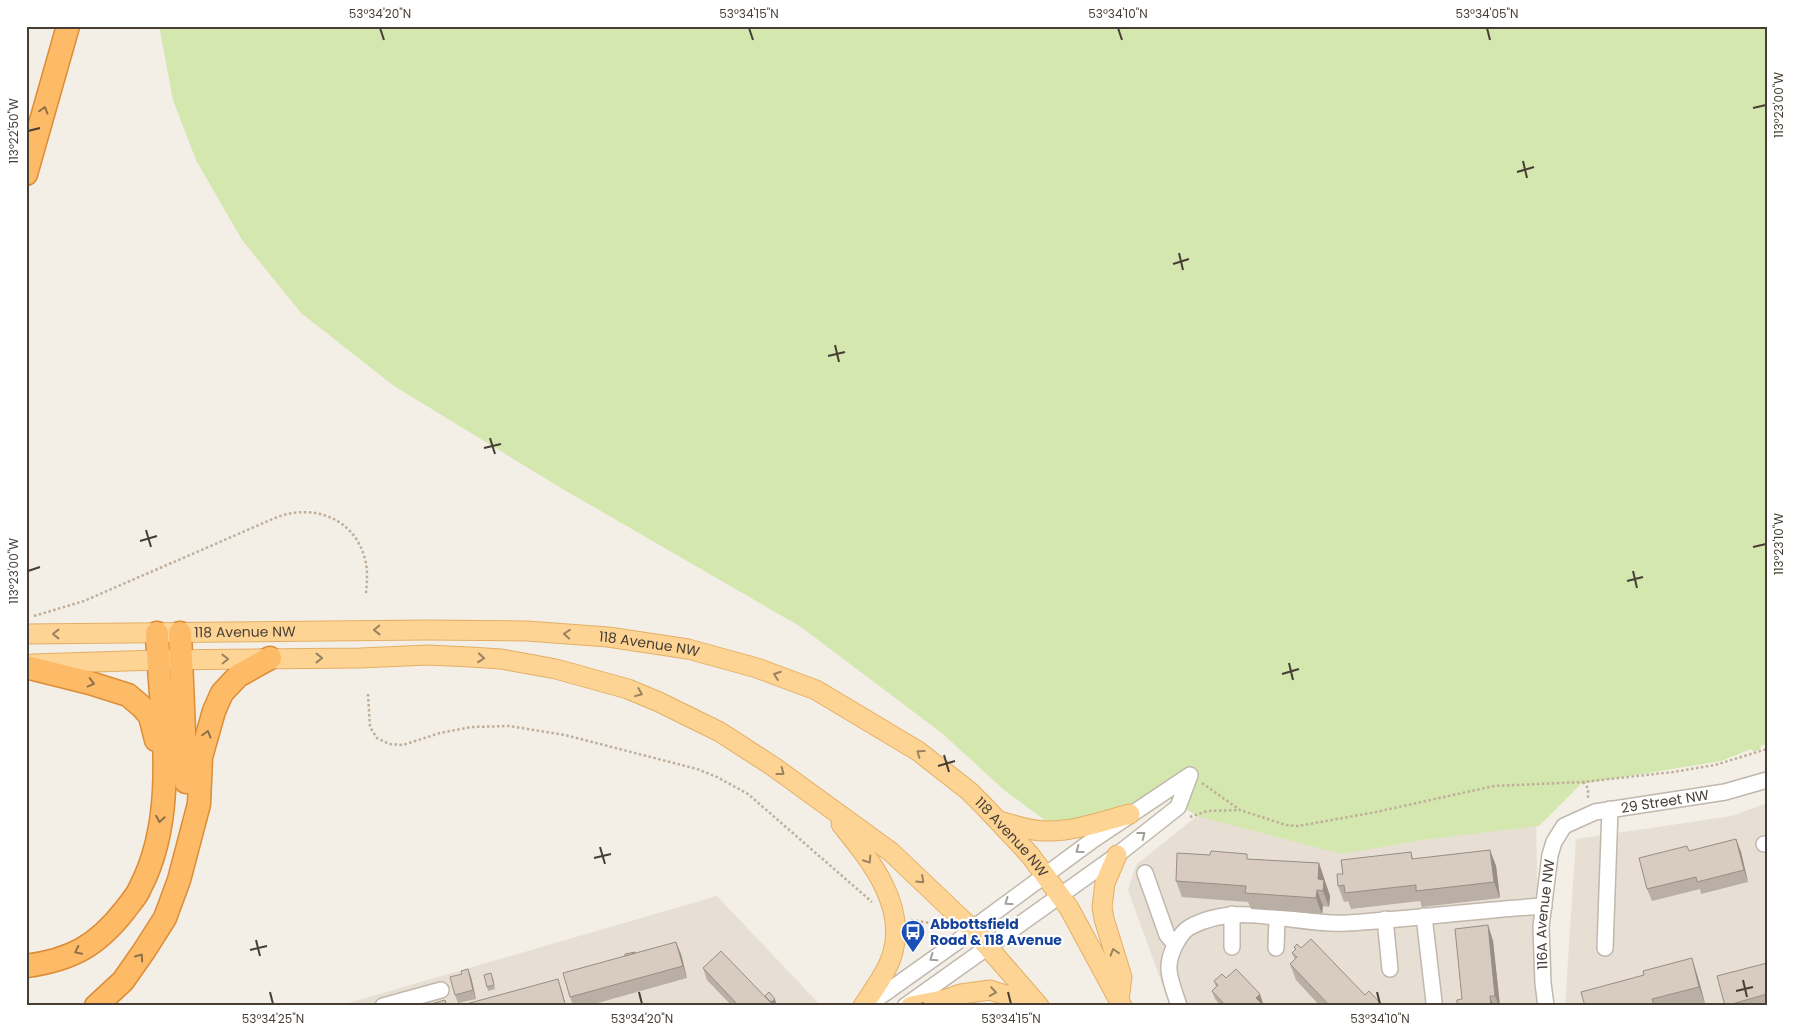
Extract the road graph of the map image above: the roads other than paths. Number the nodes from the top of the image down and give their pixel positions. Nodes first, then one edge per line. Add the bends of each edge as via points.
1 (68, 26) edge
2 (26, 174) edge
3 (157, 633) junction
4 (180, 633) junction
5 (26, 634) edge
6 (270, 658) junction
7 (158, 660) junction
8 (181, 660) junction
9 (26, 666) edge
10 (164, 770) junction
11 (1767, 780) edge
12 (827, 807) junction
13 (1610, 809) junction
14 (1130, 814) junction
15 (998, 821) junction
16 (1564, 826) joint
17 (186, 850) junction
18 (1117, 855) junction
19 (1145, 873) dead end
20 (1045, 875) junction
21 (1060, 895) junction
22 (1544, 906) junction
23 (1232, 914) junction
24 (1424, 916) junction
25 (1277, 918) junction
26 (1384, 919) junction
27 (972, 929) junction
28 (1175, 944) junction
29 (989, 947) junction
30 (1232, 947) dead end
31 (1276, 948) dead end
32 (1605, 948) dead end
33 (26, 966) edge
34 (1390, 969) dead end
35 (441, 990) dead end
36 (1121, 1003) edge
37 (96, 1006) edge
38 (383, 1006) edge
39 (865, 1006) edge
40 (906, 1006) edge
41 (911, 1006) edge
42 (1028, 1006) edge
43 (1039, 1006) edge
44 (1179, 1006) edge
45 (1433, 1006) edge
46 (1546, 1006) edge

2 -> 1 highway
3 - 4 main road, 118 Avenue NW
3 -> 5 main road, 118 Avenue NW
3 - 7 highway
4 - 8 highway
15 -> 4 main road, 118 Avenue NW via 969,791 918,751 816,690 757,668 688,649 608,637 527,631
8 -> 6 main road, 118 Avenue NW
6 -> 12 main road, 118 Avenue NW via 470,657 501,659 597,679 659,702 720,732
17 -> 6 highway via 198,804 200,757 214,711 222,693 238,676
7 - 8 main road, 118 Avenue NW
7 - 9 main road, 118 Avenue NW
7 - 10 highway
8 - 17 highway
9 -> 10 highway via 128,695 150,716
10 -> 33 highway via 163,804 155,851 140,889 111,927 81,951 48,963
11 - 13 street, 29 Street NW via 1724,792
12 -> 27 main road, 118 Avenue NW via 891,852
12 -> 39 main road via 879,876 891,899 895,918 893,952
13 - 16 street, 29 Street NW
13 - 32 street
14 - 15 main road via 1049,832
18 -> 14 street via 1178,807 1190,775
14 -> 20 street
15 - 20 main road, 118 Avenue NW
16 - 22 street, 116A Avenue NW via 1550,855
37 -> 17 highway via 123,981 165,918
18 - 21 street
36 -> 18 main road via 1122,977 1102,906 1105,884
19 - 28 street via 1167,935
20 - 21 main road, 118 Avenue NW
20 -> 27 street
21 - 29 street
21 - 36 main road, 118 Avenue NW
22 - 24 street
22 - 46 street, 116A Avenue NW via 1541,927
23 - 25 street
23 - 28 street via 1189,927
23 - 30 street
24 - 26 street
24 - 45 street
25 - 26 street via 1345,923
25 - 31 street
26 - 34 street
27 - 29 main road, 118 Avenue NW
27 -> 39 street
28 - 44 street via 1169,969
29 - 40 street
29 - 43 main road, 118 Avenue NW
35 - 38 street
41 -> 42 main road via 990,990 1018,998

